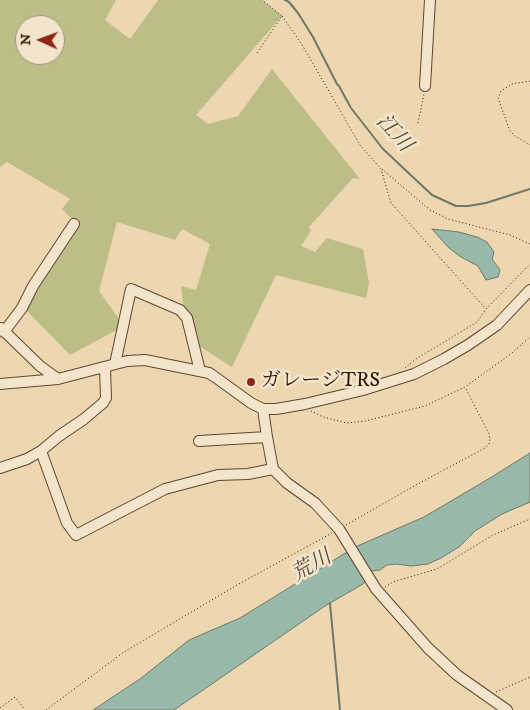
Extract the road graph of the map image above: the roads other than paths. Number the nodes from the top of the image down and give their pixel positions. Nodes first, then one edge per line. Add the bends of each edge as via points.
1 (430, 0) edge
2 (425, 86) road end
3 (74, 224) dead end
4 (530, 290) edge
5 (2, 330) edge
6 (110, 366) junction
7 (200, 371) junction
8 (58, 379) junction
9 (0, 384) edge
10 (263, 409) junction
11 (267, 437) junction
12 (199, 441) dead end
13 (41, 451) junction
14 (0, 468) edge
15 (273, 469) junction
16 (507, 710) edge

1 - 2 street
3 - 5 street via 22,308
4 - 10 street via 496,325 468,345 414,374 305,404
5 - 8 street
6 - 7 street via 145,360
6 - 7 street via 132,289 180,310 187,318
6 - 8 street
6 - 13 street via 103,403
7 - 10 street via 216,376 251,404
8 - 9 street
10 - 11 street
11 - 12 street
11 - 15 street
13 - 14 street
13 - 15 street via 67,523 76,535 165,489 218,475
15 - 16 street via 315,503 339,529 377,590 428,648 457,675

